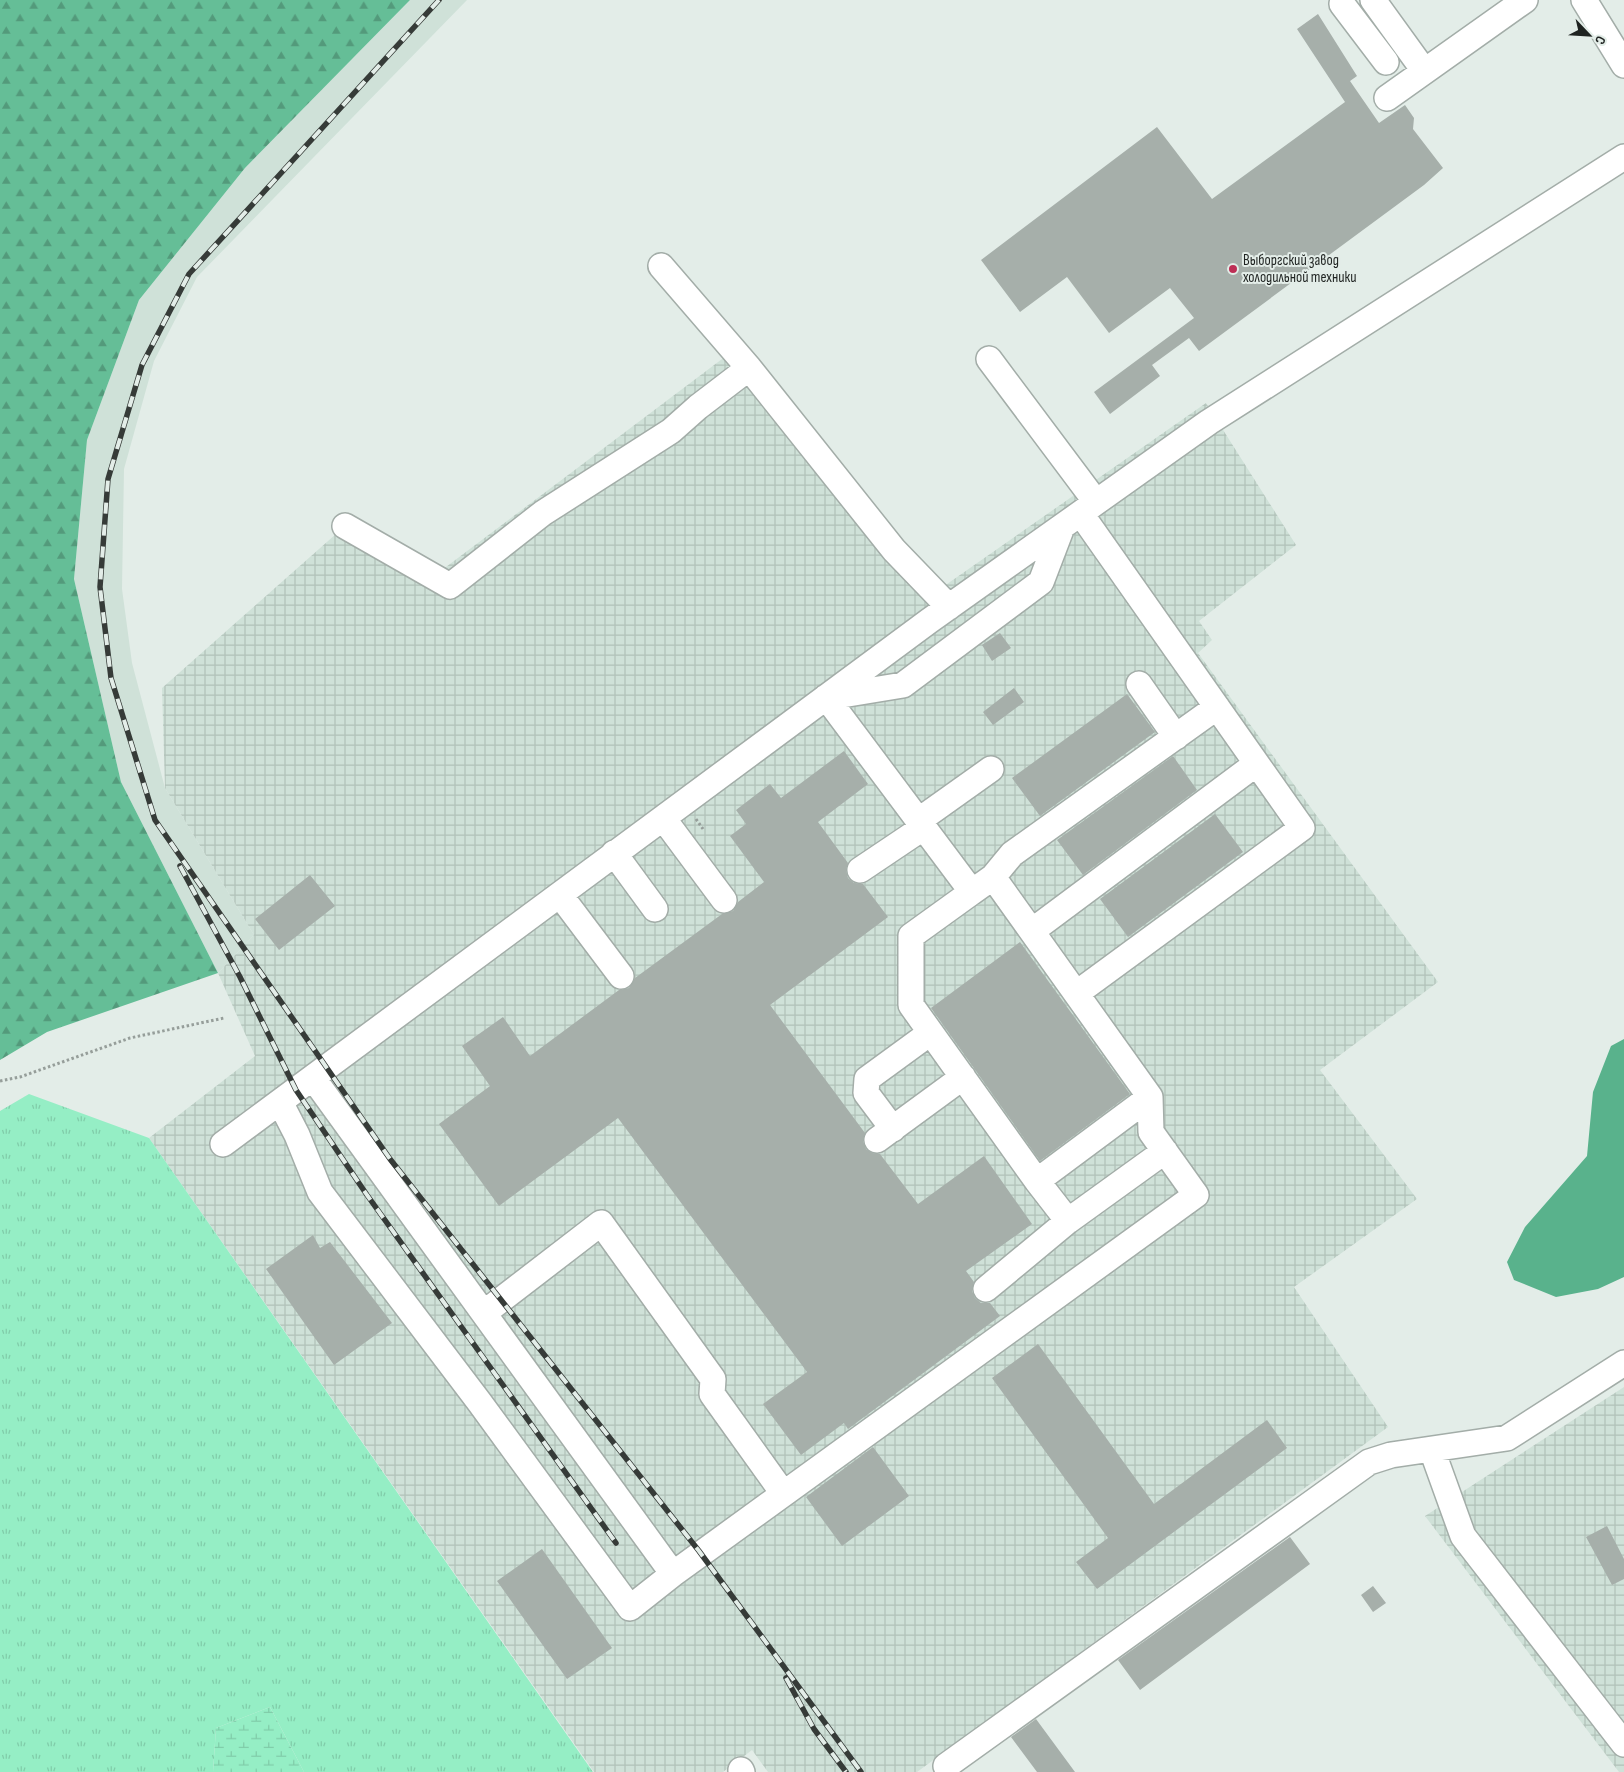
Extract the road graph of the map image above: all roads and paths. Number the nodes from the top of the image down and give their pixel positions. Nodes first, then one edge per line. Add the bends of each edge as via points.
1 (1373, 0) edge
2 (1525, 0) edge
3 (1584, 0) edge
4 (1342, 4) dead end
5 (1621, 53) edge
6 (1426, 65) junction
7 (1387, 98) dead end
8 (1624, 157) edge
9 (660, 266) dead end
10 (989, 359) dead end
11 (749, 368) junction
12 (1080, 514) junction
13 (344, 526) dead end
14 (949, 607) junction
15 (1139, 684) dead end
16 (826, 697) junction
17 (1217, 707) junction
18 (1176, 737) junction
19 (1256, 764) junction
20 (991, 769) dead end
21 (663, 818) junction
22 (921, 824) junction
23 (614, 853) junction
24 (860, 870) dead end
25 (993, 877) junction
26 (972, 892) junction
27 (560, 895) junction
28 (724, 900) dead end
29 (655, 908) dead end
30 (1032, 931) junction
31 (621, 976) dead end
32 (1077, 993) junction
33 (224, 1018) dead end
34 (930, 1033) junction
35 (963, 1077) junction
36 (313, 1078) junction
37 (0, 1081) edge
38 (1150, 1097) junction
39 (280, 1102) junction
40 (223, 1144) dead end
41 (1165, 1151) junction
42 (1037, 1181) junction
43 (1068, 1221) junction
44 (986, 1289) dead end
45 (484, 1313) junction
46 (1624, 1363) edge
47 (1432, 1450) junction
48 (783, 1493) junction
49 (673, 1574) junction
50 (1624, 1744) edge
51 (946, 1766) dead end

1 - 6 street
2 - 6 street
3 - 5 street
4 - 6 street via 1374,65
6 - 7 street
8 - 12 street via 1209,422
9 - 11 street
10 - 12 street
11 - 13 street via 671,431 543,513 450,586
11 - 14 street via 894,550
12 - 14 street
12 - 16 street via 1041,582 903,685
12 - 17 street
14 - 16 street
15 - 18 street
16 - 21 street
16 - 22 street
17 - 18 street
17 - 19 street
18 - 25 street via 1012,854
19 - 30 street
19 - 32 street via 1302,828
20 - 22 street
21 - 23 street
21 - 28 street
22 - 24 street
22 - 26 street
23 - 27 street
23 - 29 street
25 - 26 street
25 - 30 street
26 - 34 street via 911,936 911,1005
27 - 31 street
27 - 36 street
30 - 32 street
32 - 38 street
33 - 37 path via 130,1038
34 - 35 street
34 - 35 street via 867,1079 866,1093 885,1135
35 - 42 street
36 - 39 street
36 - 45 street
38 - 41 street via 1151,1132
38 - 42 street
39 - 40 street
39 - 49 street via 297,1134 320,1192 630,1608
41 - 43 street
41 - 48 street via 1196,1195
42 - 43 street
43 - 44 street
45 - 48 street via 601,1223 713,1379 712,1394
45 - 49 street
46 - 47 street via 1507,1438
47 - 50 street via 1463,1536
47 - 51 street via 1391,1455 1369,1462
48 - 49 street

